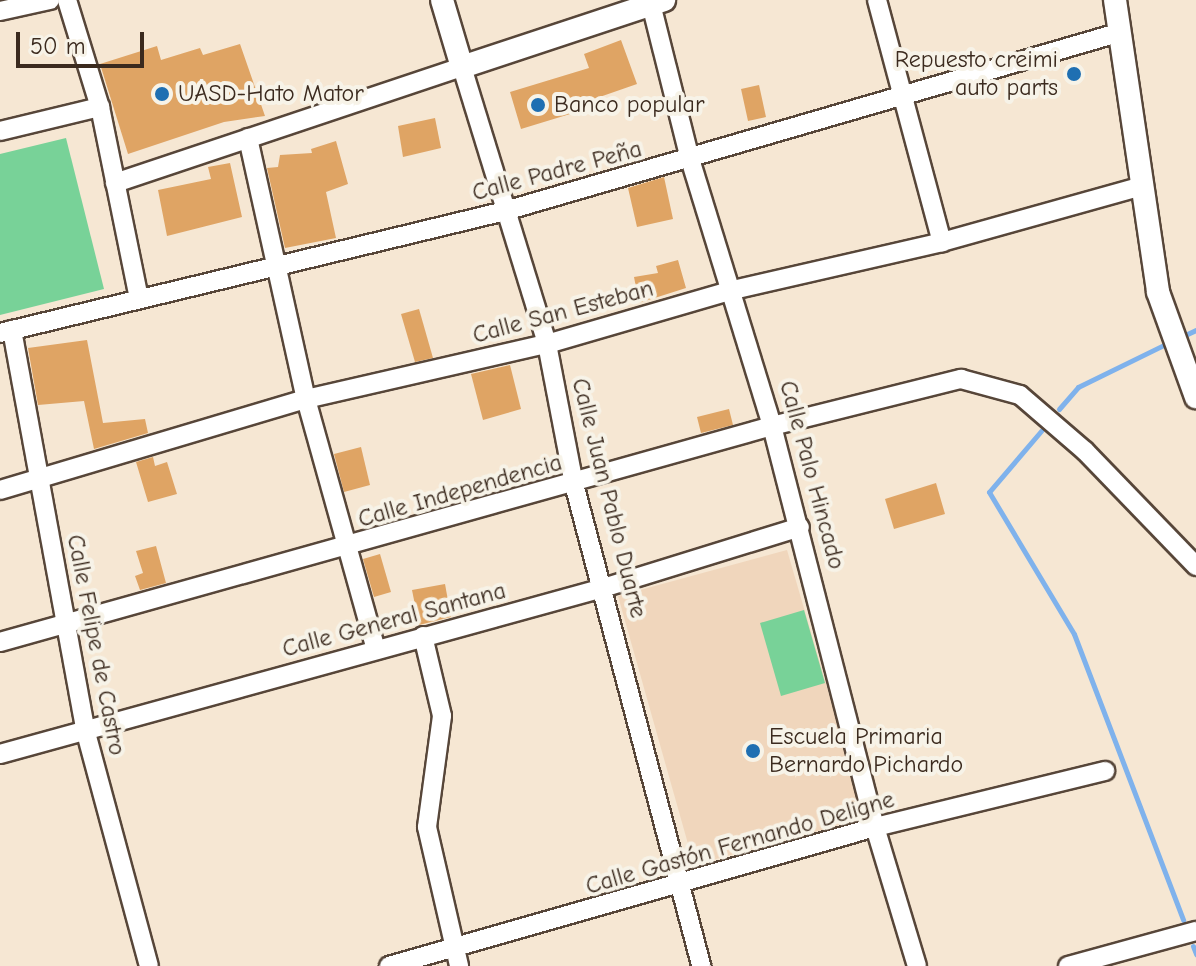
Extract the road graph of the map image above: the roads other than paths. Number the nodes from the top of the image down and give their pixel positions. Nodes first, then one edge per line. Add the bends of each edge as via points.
1 (50, 0) edge
2 (67, 0) edge
3 (442, 0) edge
4 (877, 0) edge
5 (1115, 0) edge
6 (655, 1) edge
7 (0, 11) edge
8 (1121, 32) junction
9 (462, 67) junction
10 (903, 94) junction
11 (100, 107) junction
12 (0, 131) edge
13 (248, 138) junction
14 (690, 159) junction
15 (115, 183) junction
16 (1139, 187) junction
17 (505, 211) junction
18 (942, 242) junction
19 (273, 266) junction
20 (733, 290) junction
21 (139, 299) junction
22 (6, 331) edge
23 (547, 344) junction
24 (1196, 397) edge
25 (306, 399) junction
26 (772, 426) junction
27 (41, 475) junction
28 (574, 484) junction
29 (0, 490) edge
30 (800, 527) junction
31 (345, 548) junction
32 (1196, 566) edge
33 (603, 588) junction
34 (63, 626) junction
35 (423, 636) junction
36 (0, 642) edge
37 (376, 649) junction
38 (85, 729) junction
39 (0, 754) edge
40 (1105, 771) dead end
41 (875, 827) junction
42 (681, 885) junction
43 (1196, 931) edge
44 (457, 958) edge
45 (149, 966) edge
46 (389, 966) edge
47 (701, 966) edge
48 (917, 966) edge
49 (1068, 966) edge

1 - 7 street
2 - 11 street
3 - 9 main road, Calle Juan Pablo Duarte
4 - 10 street
5 - 8 main road
6 - 9 main road
6 - 14 street, Calle Palo Hincado
8 - 10 street, Calle Padre Peña
8 - 16 main road
9 - 13 street
9 - 17 street, Calle Juan Pablo Duarte
10 - 14 street, Calle Padre Peña
10 - 18 street
11 - 12 street
11 - 15 street
13 - 15 street
13 - 19 street
14 - 17 street, Calle Padre Peña
14 - 20 street, Calle Palo Hincado
15 - 21 street
16 - 18 street, Calle San Esteban
16 - 24 main road via 1158,292
17 - 19 street, Calle Padre Peña
17 - 23 street, Calle Juan Pablo Duarte
18 - 20 street, Calle San Esteban
19 - 21 street, Calle Padre Peña
19 - 25 street
20 - 23 street, Calle San Esteban
20 - 26 street, Calle Palo Hincado
21 - 22 street, Calle Padre Peña
22 - 27 street, Calle Felipe de Castro
23 - 25 street, Calle San Esteban
23 - 28 street, Calle Juan Pablo Duarte
25 - 27 street, Calle San Esteban
25 - 31 street
26 - 28 street, Calle Independencia
26 - 30 street, Calle Palo Hincado
26 - 32 street, Calle Independencia via 961,379 1020,395 1085,451
27 - 29 street, Calle San Esteban
27 - 34 street, Calle Felipe de Castro
28 - 31 street, Calle Independencia
28 - 33 street, Calle Juan Pablo Duarte
30 - 33 street, Calle General Santana
30 - 41 street, Calle Palo Hincado
31 - 34 street, Calle Independencia
31 - 37 street
33 - 35 street, Calle General Santana
33 - 42 street, Calle Juan Pablo Duarte
34 - 36 street, Calle Independencia
34 - 38 street, Calle Felipe de Castro
35 - 37 street, Calle General Santana
35 - 44 street via 442,716 427,827
37 - 38 street, Calle General Santana
38 - 39 street, Calle General Santana
38 - 45 street, Calle Felipe de Castro
40 - 41 street, Calle Gastón Fernando Deligne
41 - 42 street, Calle Gastón Fernando Deligne
41 - 48 street, Calle Palo Hincado
42 - 44 street, Calle Gastón Fernando Deligne
42 - 47 street, Calle Juan Pablo Duarte
43 - 49 street
44 - 46 street, Calle Gastón Fernando Deligne

